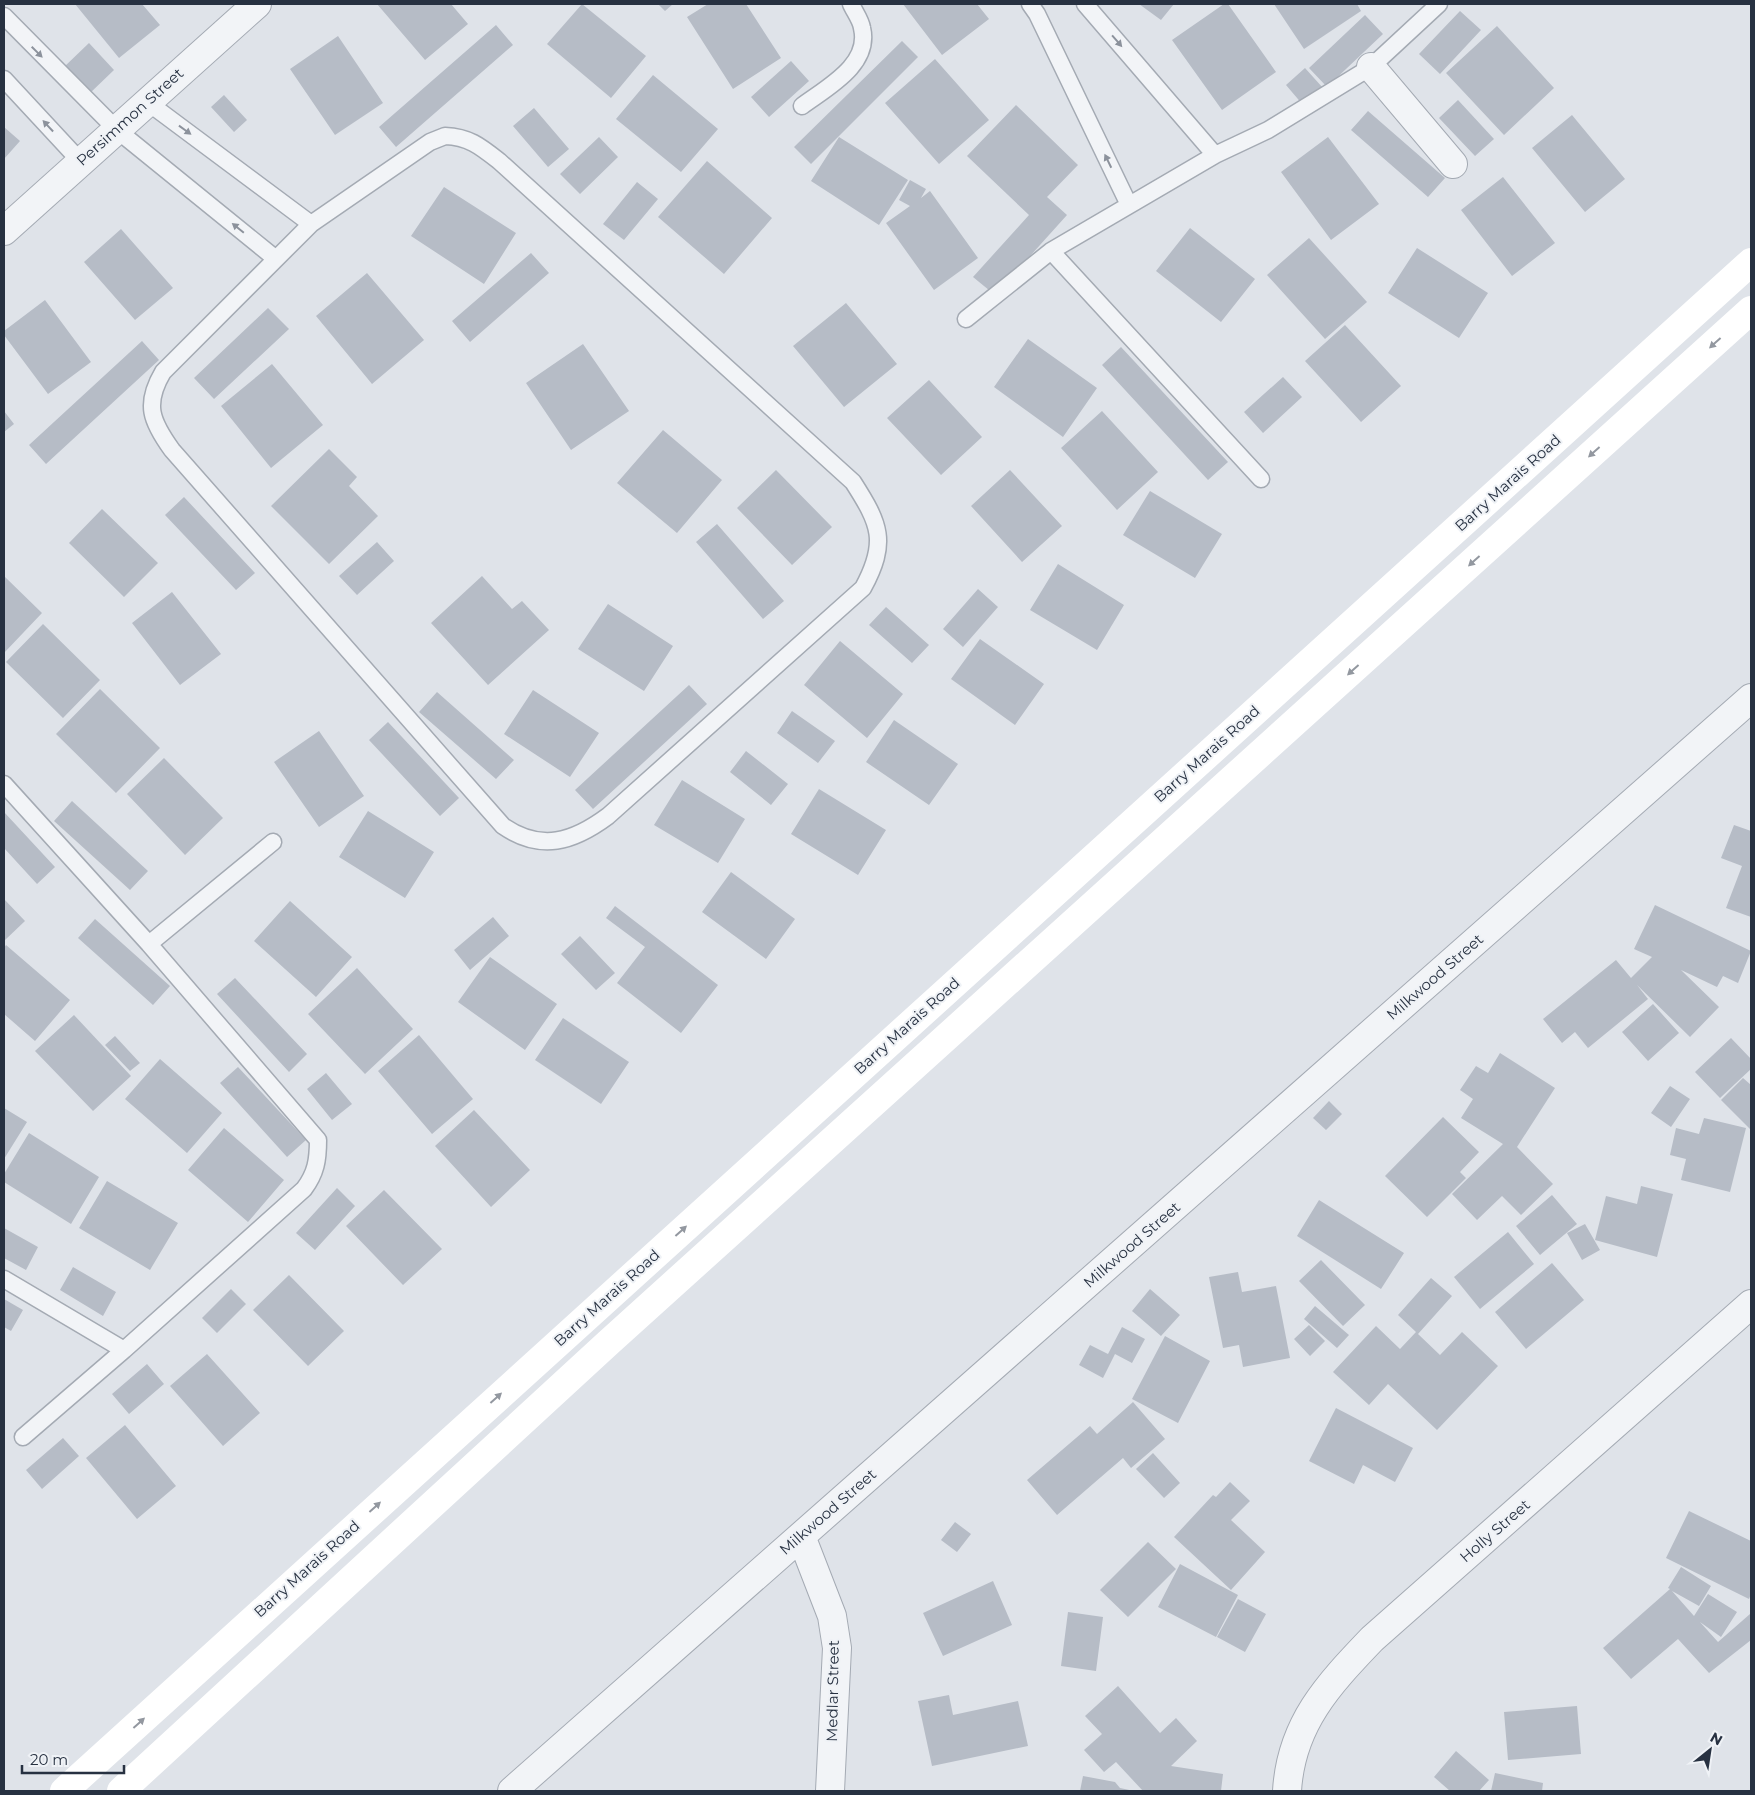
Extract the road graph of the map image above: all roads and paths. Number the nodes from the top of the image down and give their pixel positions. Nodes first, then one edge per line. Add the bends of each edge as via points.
1 (257, 4) edge
2 (851, 4) edge
3 (1030, 4) edge
4 (1085, 4) edge
5 (1439, 4) edge
6 (4, 16) edge
7 (1371, 67) junction
8 (4, 79) edge
9 (146, 101) junction
10 (802, 106) dead end
11 (116, 130) junction
12 (1215, 155) junction
13 (81, 162) junction
14 (1453, 164) dead end
15 (1129, 205) junction
16 (311, 224) junction
17 (4, 232) edge
18 (1051, 251) junction
19 (276, 259) junction
20 (1751, 262) edge
21 (1751, 310) edge
22 (966, 319) dead end
23 (1261, 479) dead end
24 (1751, 698) edge
25 (4, 784) edge
26 (273, 842) dead end
27 (149, 944) junction
28 (4, 1279) edge
29 (1751, 1304) edge
30 (124, 1350) junction
31 (23, 1437) dead end
32 (801, 1536) junction
33 (64, 1791) edge
34 (121, 1791) edge
35 (512, 1791) edge
36 (830, 1791) edge
37 (1287, 1791) edge

1 - 9 street, Persimmon Street
2 - 10 lane via 862,28 862,49 852,67
15 -> 3 lane
4 -> 12 lane
5 - 7 lane
6 -> 11 lane
7 - 12 lane via 1268,130
7 - 14 street
13 -> 8 lane
9 - 11 street, Persimmon Street
9 -> 16 lane
11 - 13 street, Persimmon Street
19 -> 11 lane
12 - 15 lane
13 - 17 street, Persimmon Street
15 - 18 lane
16 - 19 lane
16 - 19 lane via 430,142 445,136 462,136 478,145 853,482 877,524 878,550 863,588 590,829 566,839 549,841 535,842 518,836 503,826 185,464 161,434 152,416 156,385 163,372
18 - 22 lane
18 - 23 lane
33 -> 20 main road, Barry Marais Road
21 -> 34 main road via 601,1350
24 - 32 street, Milkwood Street
25 - 27 lane
26 - 27 lane
27 - 30 lane via 305,1122 318,1140 318,1159 314,1175 304,1189
28 - 30 lane
29 - 37 street, Holly Street via 1380,1632 1342,1670 1306,1720 1296,1745
30 - 31 lane
32 - 35 street, Milkwood Street
32 - 36 street, Medlar Street via 832,1616 837,1648

